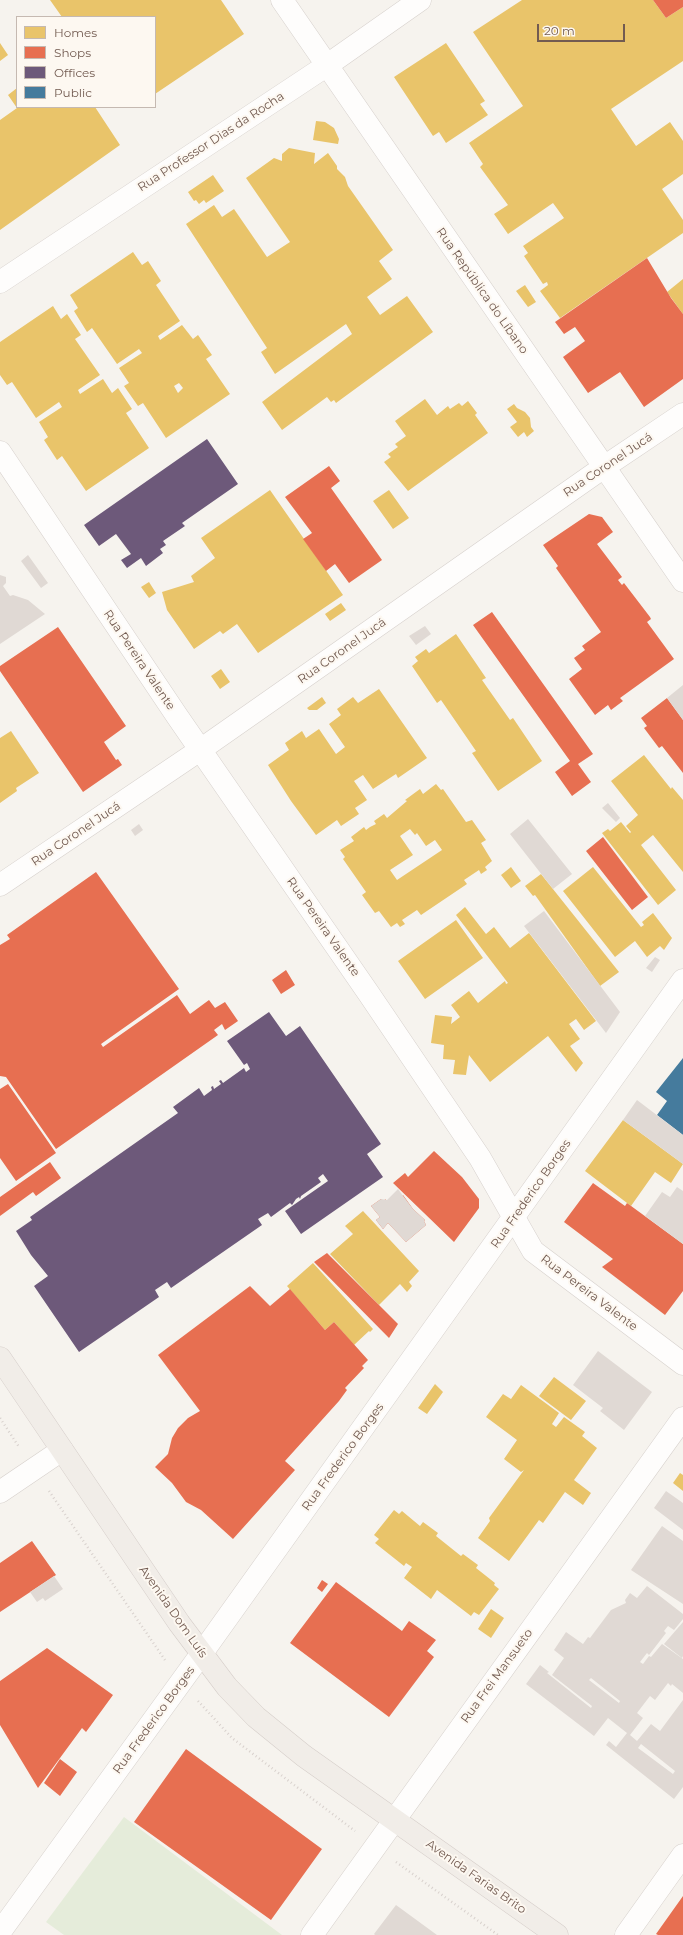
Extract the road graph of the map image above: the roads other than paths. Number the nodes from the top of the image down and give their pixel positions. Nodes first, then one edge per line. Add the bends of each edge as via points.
1 (282, 0) edge
2 (420, 0) edge
3 (326, 66) junction
4 (0, 282) edge
5 (683, 414) edge
6 (0, 452) edge
7 (604, 467) junction
8 (683, 581) edge
9 (200, 750) junction
10 (0, 885) edge
11 (683, 980) edge
12 (514, 1218) junction
13 (0, 1358) edge
14 (683, 1364) edge
15 (683, 1418) edge
16 (62, 1450) junction
17 (0, 1492) edge
18 (202, 1653) junction
19 (394, 1819) junction
20 (683, 1855) edge
21 (0, 1932) edge
22 (312, 1935) edge
23 (557, 1935) edge
24 (626, 1935) edge

1 - 3 street, Rua República do Líbano
2 - 3 street, Rua Professor Dias da Rocha
3 - 4 street, Rua Professor Dias da Rocha
3 - 7 street, Rua República do Líbano
5 - 7 street, Rua Coronel Jucá
6 - 9 street, Rua Pereira Valente
7 - 8 street, Rua República do Líbano
7 - 9 street, Rua Coronel Jucá
9 - 10 street, Rua Coronel Jucá
9 - 12 street, Rua Pereira Valente via 480,1158
11 - 12 street, Rua Frederico Borges
12 - 14 street, Rua Pereira Valente via 533,1251
12 - 18 street, Rua Frederico Borges
13 - 16 main road, Avenida Dom Luís
15 - 19 street, Rua Frei Mansueto
16 - 17 street
16 - 18 main road, Avenida Dom Luís
18 - 19 main road, Avenida Dom Luís via 227,1687 256,1718 304,1756
18 - 21 street, Rua Frederico Borges
19 - 22 street, Rua Frei Mansueto
19 - 23 main road, Avenida Farias Brito
20 - 24 street

